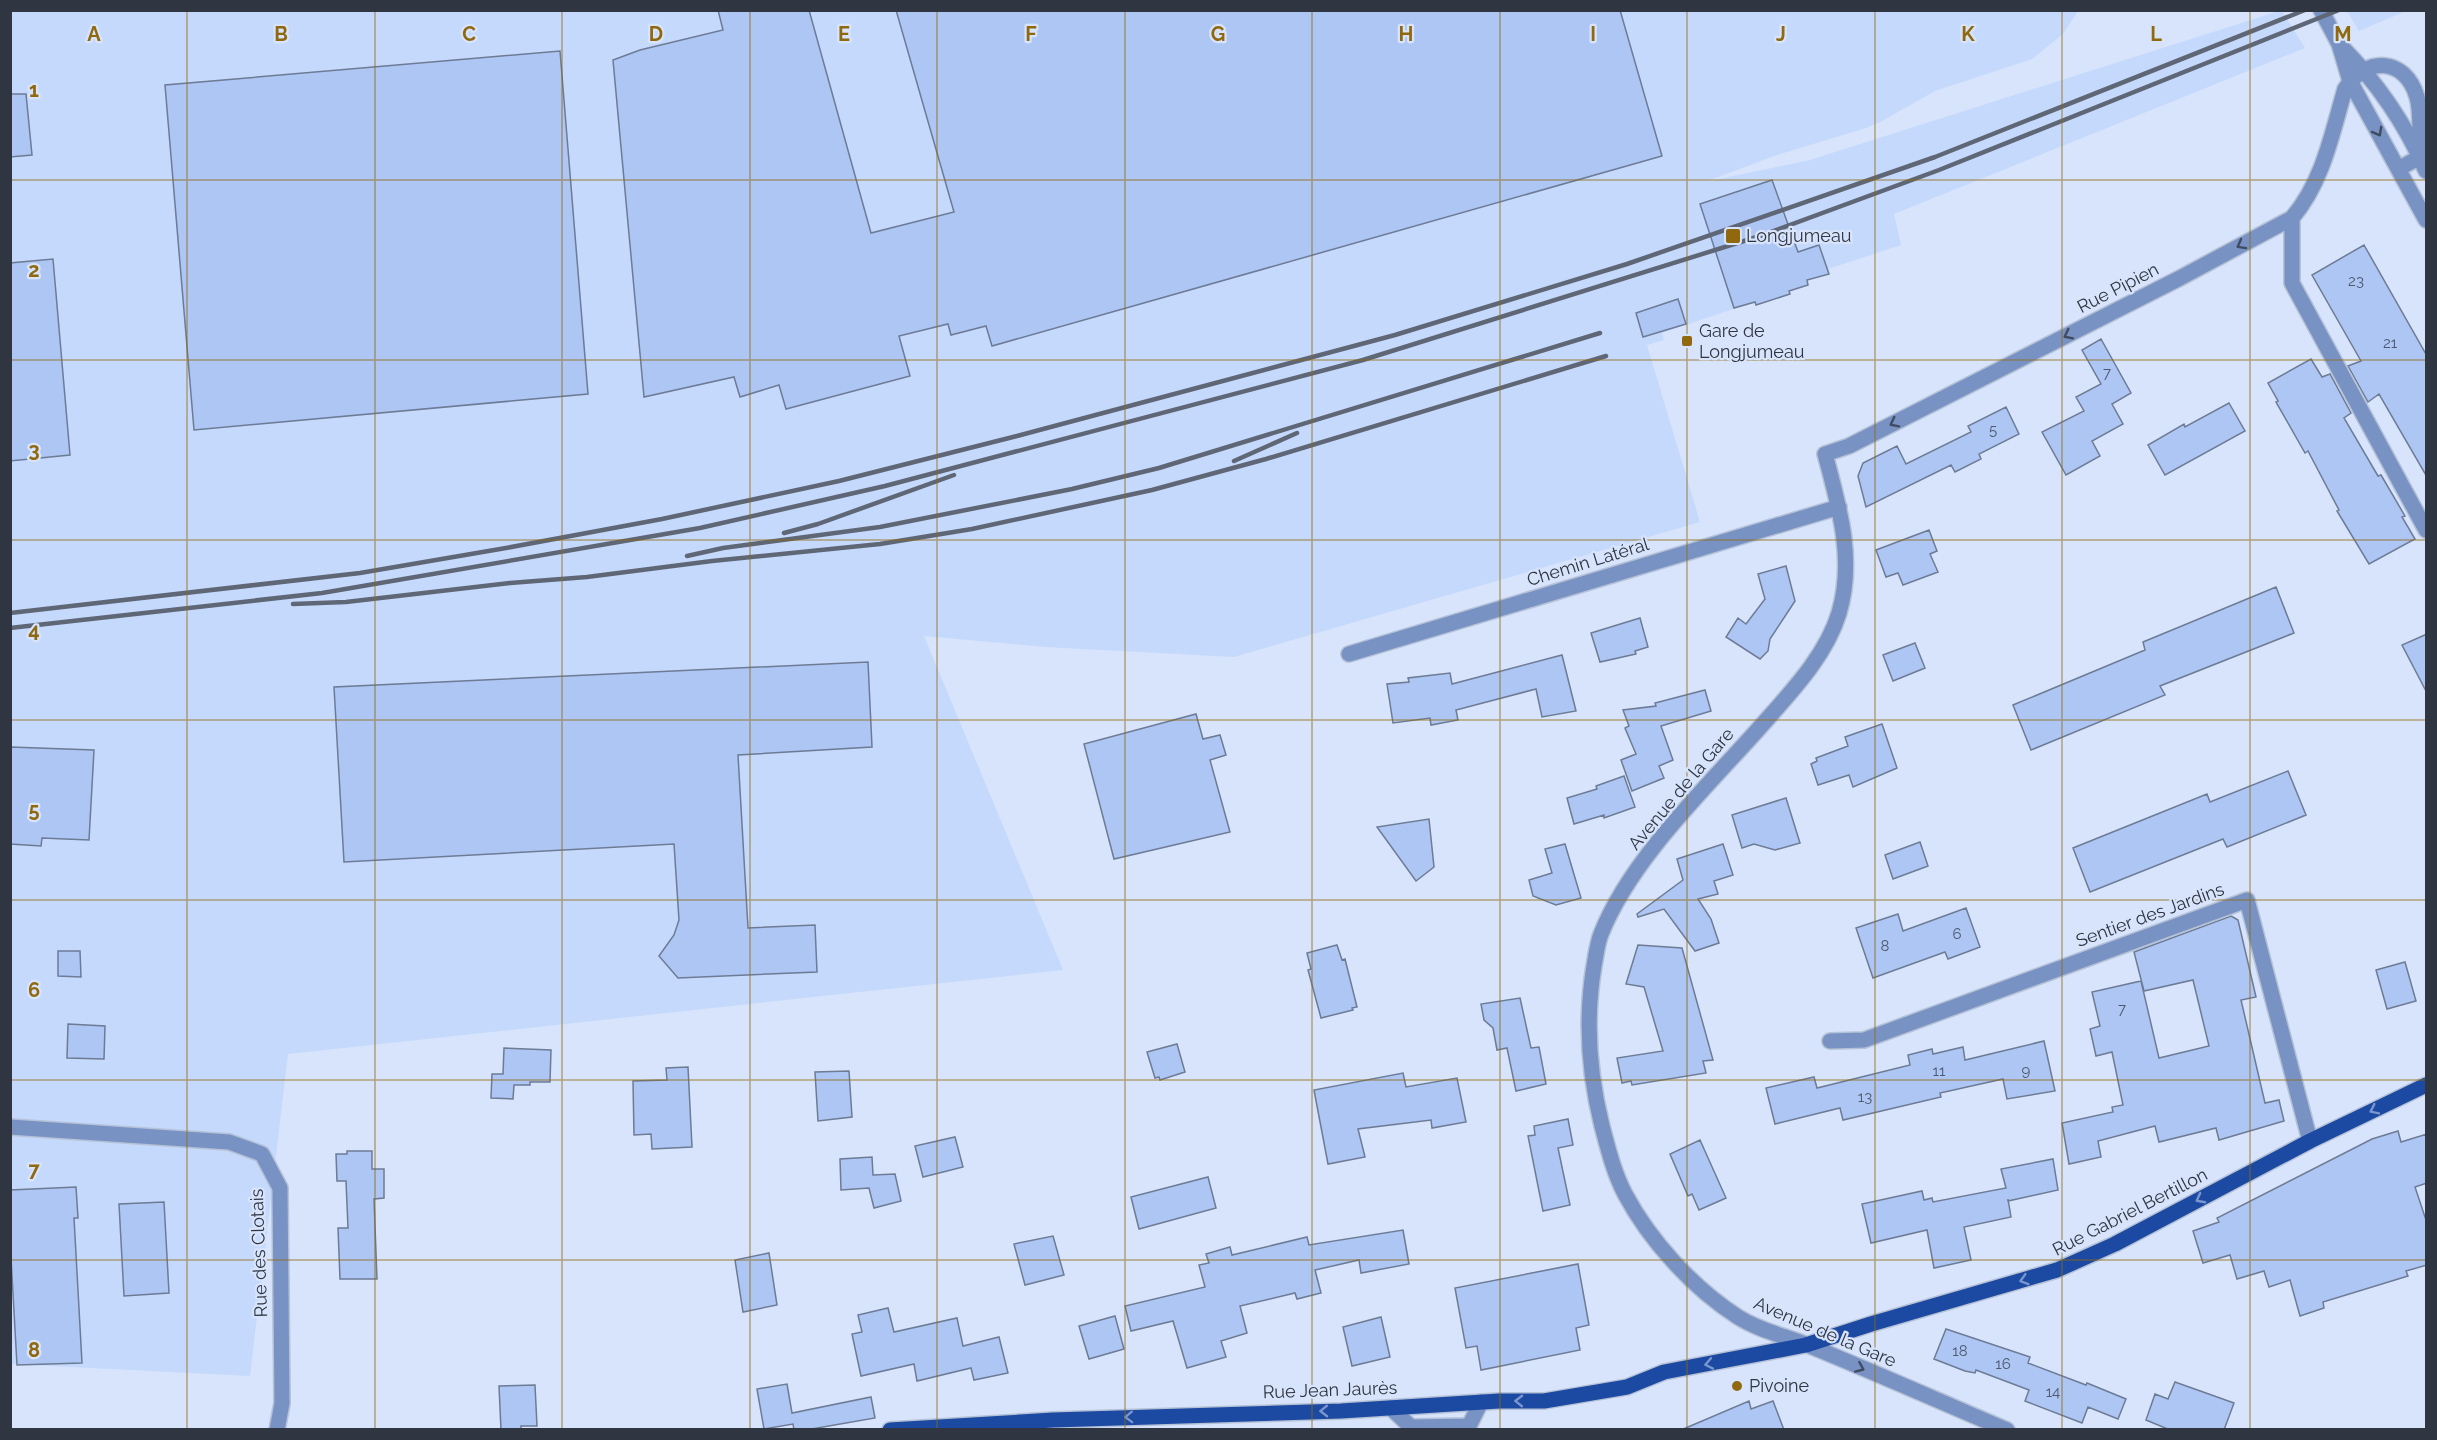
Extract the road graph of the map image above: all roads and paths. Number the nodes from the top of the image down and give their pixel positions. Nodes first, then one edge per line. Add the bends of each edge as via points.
1 (2321, 10) edge
2 (2339, 44) junction
3 (2365, 70) junction
4 (2350, 81) junction
5 (2423, 164) edge
6 (2398, 170) junction
7 (2292, 218) junction
8 (2427, 220) edge
9 (1825, 454) joint
10 (1839, 507) junction
11 (2427, 530) edge
12 (1349, 654) dead end
13 (1830, 1041) dead end
14 (2427, 1085) edge
15 (10, 1127) edge
16 (2310, 1141) junction
17 (1806, 1344) junction
18 (1766, 1352) joint
19 (1481, 1402) junction
20 (1391, 1408) junction
21 (277, 1430) edge
22 (890, 1430) edge
23 (2007, 1430) edge

1 - 2 street
2 - 3 street
2 - 4 street
3 - 4 street
3 - 5 street
3 - 5 street via 2384,64 2406,75 2418,100
4 -> 6 street
4 - 7 street, Rue Pipien via 2314,185
5 - 6 street
6 - 8 street
7 -> 9 street, Rue Pipien via 1849,446
7 - 11 street via 2292,284
9 - 10 street, Avenue de la Gare
10 - 12 street, Chemin Latéral
10 - 17 street, Avenue de la Gare via 1847,566 1839,615 1829,638 1798,683 1682,813 1624,891 1599,936 1589,1002 1590,1063 1596,1102 1624,1193 1681,1269 1720,1303 1770,1333
13 - 16 street, Sentier des Jardins via 1864,1040 2247,900
14 -> 16 main road, Rue Gabriel Bertillon
15 - 21 street, Rue des Clotais via 229,1142 262,1154 280,1188 282,1403
16 -> 17 main road, Rue Gabriel Bertillon via 2115,1244 2057,1270
17 - 18 main road, Rue Gabriel Bertillon
17 -> 23 street, Avenue de la Gare
18 -> 19 main road, Rue Jean Jaurès via 1664,1372 1627,1387 1544,1401
19 - 20 main road, Rue Jean Jaurès
19 - 20 street via 1469,1426 1411,1427
20 -> 22 main road, Rue Jean Jaurès via 1044,1420

